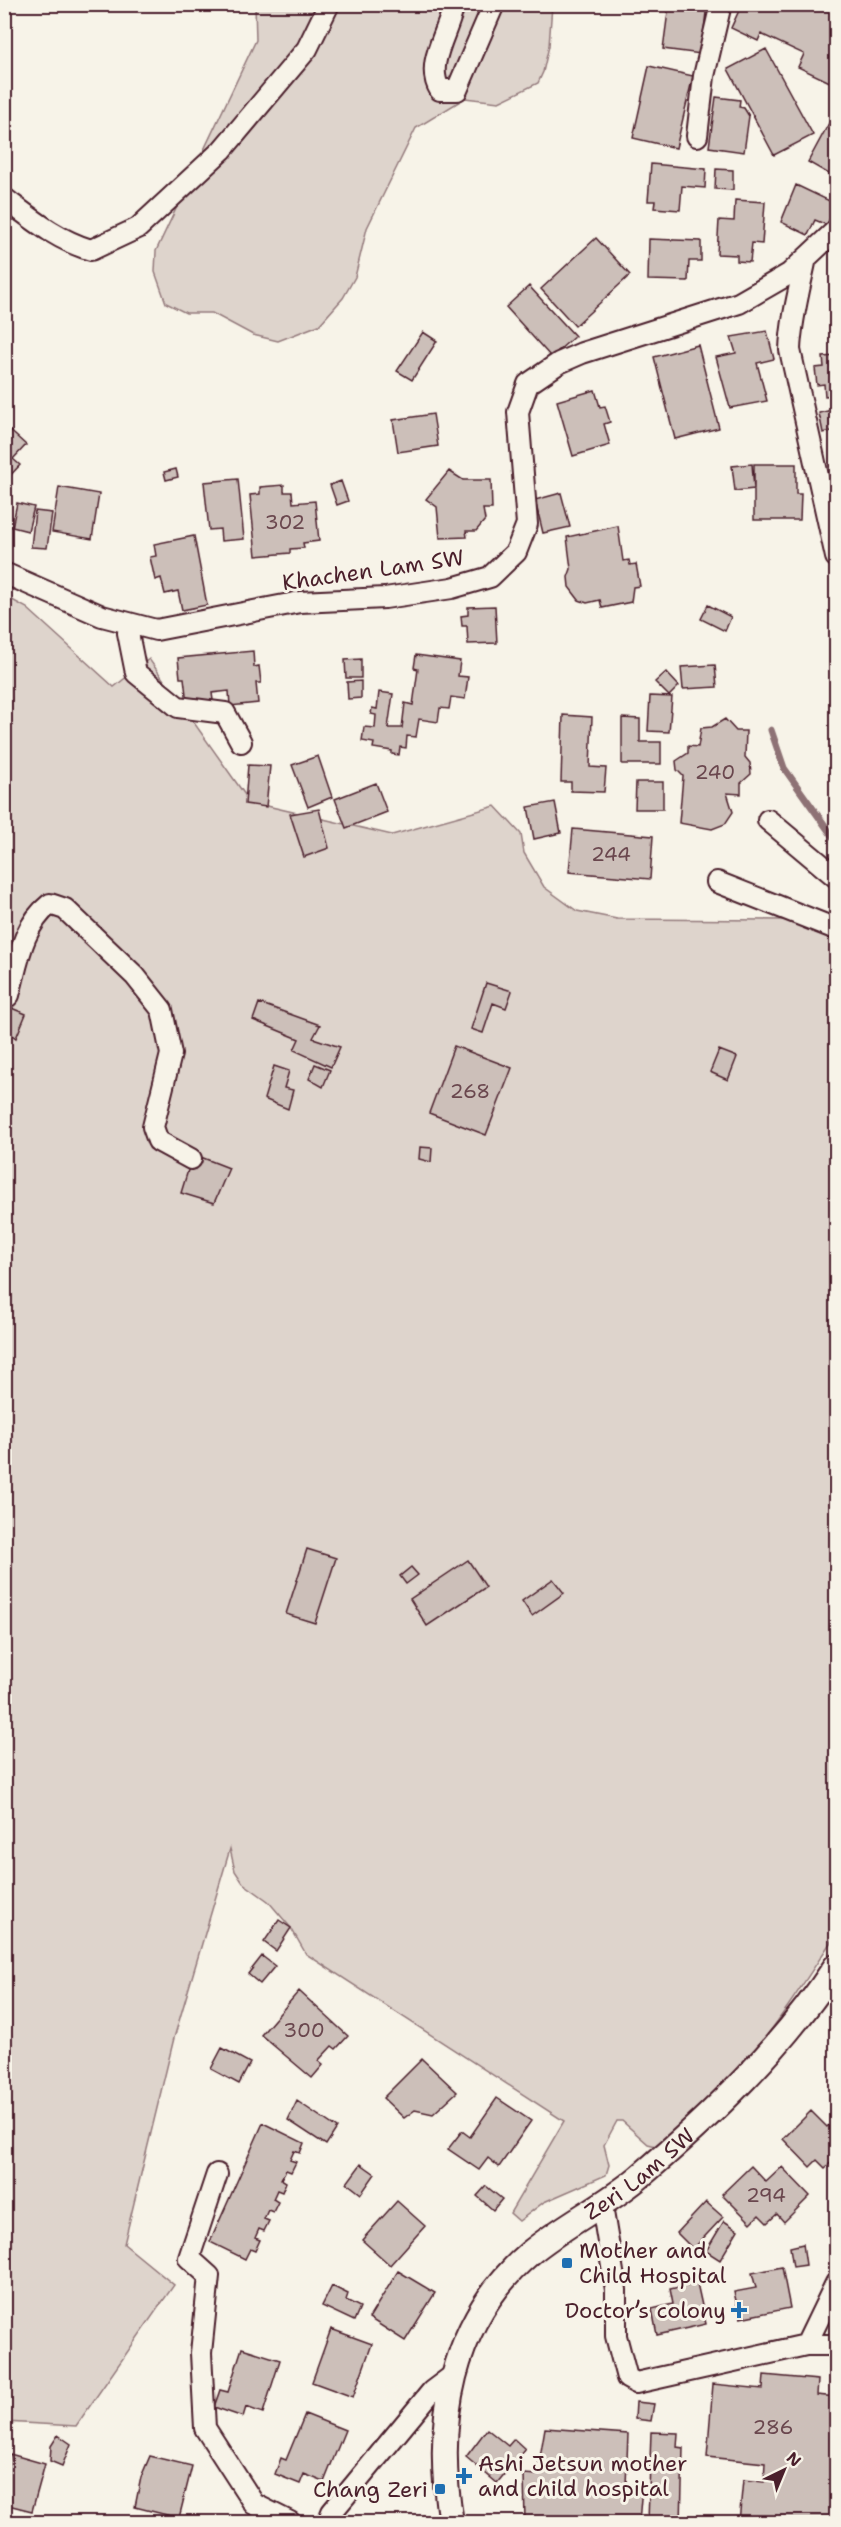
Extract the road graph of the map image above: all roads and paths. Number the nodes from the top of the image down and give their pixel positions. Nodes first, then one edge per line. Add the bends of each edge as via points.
1 (329, 4) edge
2 (454, 4) edge
3 (494, 4) edge
4 (721, 4) edge
5 (698, 136) dead end
6 (4, 198) edge
7 (837, 230) edge
8 (806, 258) junction
9 (837, 557) edge
10 (4, 573) edge
11 (132, 625) junction
12 (241, 742) dead end
13 (768, 820) dead end
14 (837, 877) edge
15 (717, 882) dead end
16 (837, 929) edge
17 (4, 1000) edge
18 (191, 1159) dead end
19 (837, 1966) edge
20 (217, 2174) dead end
21 (602, 2206) junction
22 (837, 2283) edge
23 (806, 2345) junction
24 (837, 2345) edge
25 (452, 2376) junction
26 (290, 2523) edge
27 (328, 2523) edge
28 (452, 2523) edge

1 - 6 street via 307,49 222,150 138,228 91,250 48,231
2 - 3 street via 434,66 440,90 457,90
4 - 5 street via 704,76
7 - 8 street, Khachen Lam SW
8 - 9 street via 790,350
8 - 11 street, Khachen Lam SW via 789,274 739,303 582,353 528,384 518,412 527,524 516,552 490,577 452,588 386,598 300,602 156,630
10 - 11 street, Khachen Lam SW
11 - 12 street via 128,633 136,673 178,707 225,713
13 - 14 street
15 - 16 street
17 - 18 street via 36,915 50,904 64,909 135,976 162,1010 171,1054 153,1127 158,1141
19 - 21 street, Zeri Lam SW via 759,2065 709,2115
20 - 26 street via 189,2258 209,2276 201,2353 205,2428 254,2504
21 - 23 street via 616,2290 616,2336 627,2378 636,2383 670,2377
21 - 25 street, Zeri Lam SW via 529,2254 492,2293
22 - 23 street
23 - 24 street
25 - 27 street via 432,2391 332,2512
25 - 28 street, Zeri Lam SW via 443,2446

